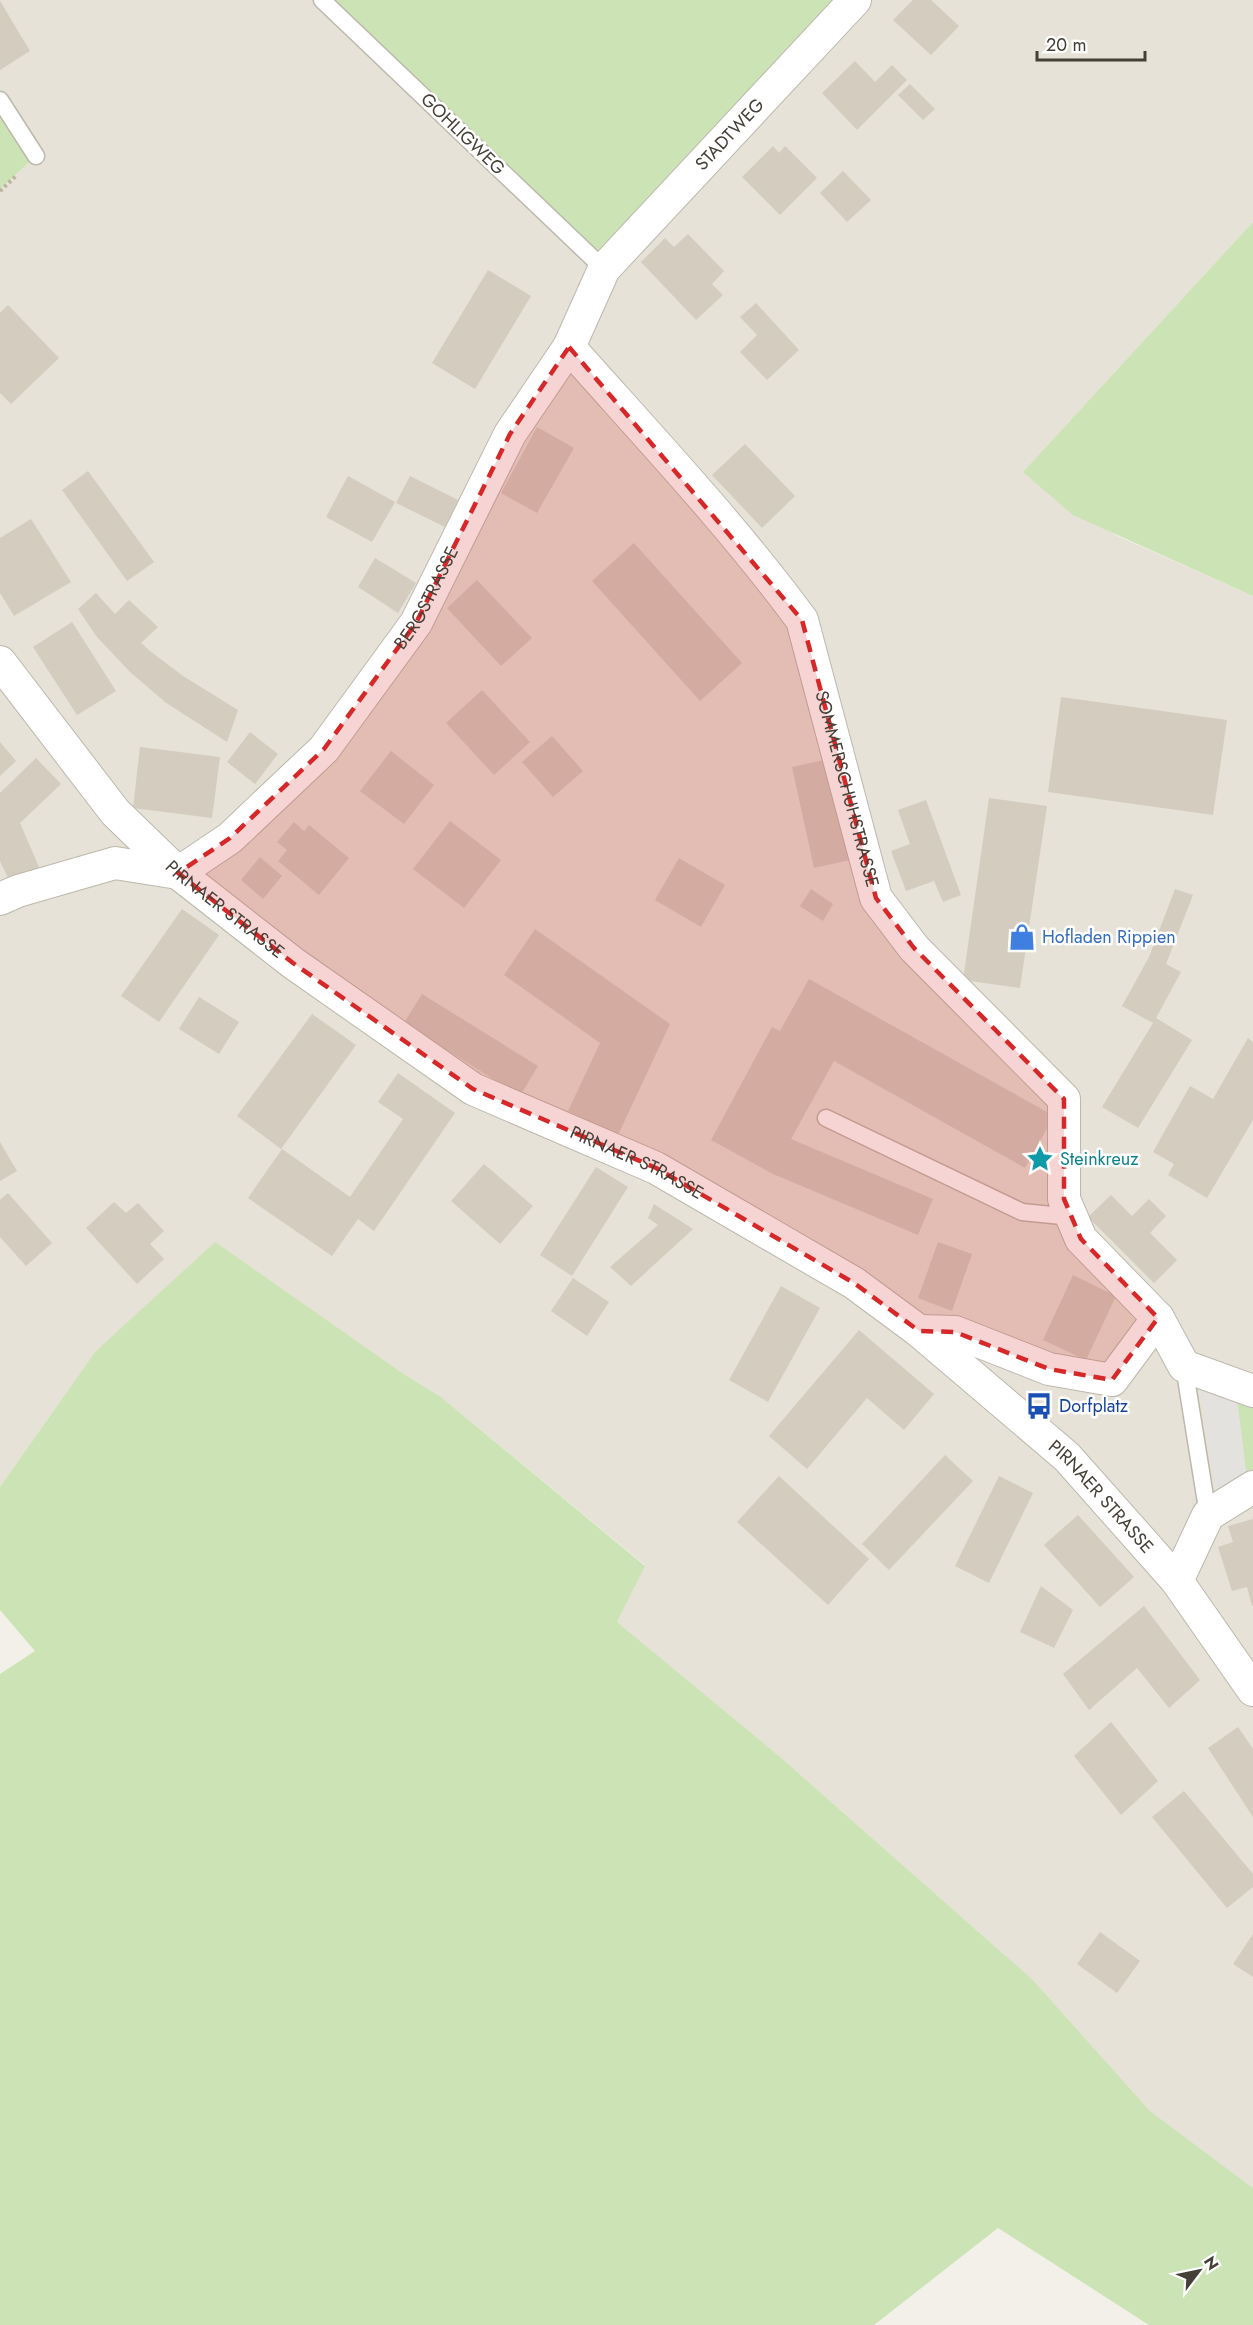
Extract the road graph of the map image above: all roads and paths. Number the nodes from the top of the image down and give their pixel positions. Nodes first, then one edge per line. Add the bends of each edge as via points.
1 (322, 0) edge
2 (855, 0) edge
3 (0, 100) edge
4 (36, 156) dead end
5 (604, 269) junction
6 (569, 347) junction
7 (0, 662) edge
8 (177, 873) junction
9 (0, 899) edge
10 (826, 1118) dead end
11 (1072, 1217) junction
12 (1158, 1318) junction
13 (919, 1331) junction
14 (1184, 1366) junction
15 (1253, 1391) edge
16 (1253, 1487) edge
17 (1208, 1515) junction
18 (1177, 1581) junction
19 (1253, 1690) edge

1 - 5 lane, GOHLIGWEG
2 - 5 street, STADTWEG
3 - 4 lane
5 - 6 street, BERGSTRASSE
6 - 8 street, BERGSTRASSE via 510,434 416,623 324,749 230,838
6 - 11 street, SOMMERSCHUHSTRASSE via 687,480 801,620 876,898 914,948 1064,1099 1064,1199
7 - 8 street, PIRNAER STRASSE via 116,812
8 - 9 street via 115,863
8 - 13 street, PIRNAER STRASSE via 292,963 473,1089 656,1168 854,1283
10 - 11 lane via 1022,1212
11 - 12 street, SOMMERSCHUHSTRASSE via 1081,1239
12 - 13 street via 1112,1380 1049,1369 956,1332
12 - 14 street
13 - 18 street, PIRNAER STRASSE via 1067,1457
14 - 15 street
14 - 17 lane
16 - 17 street
17 - 18 street
18 - 19 street, PIRNAER STRASSE

